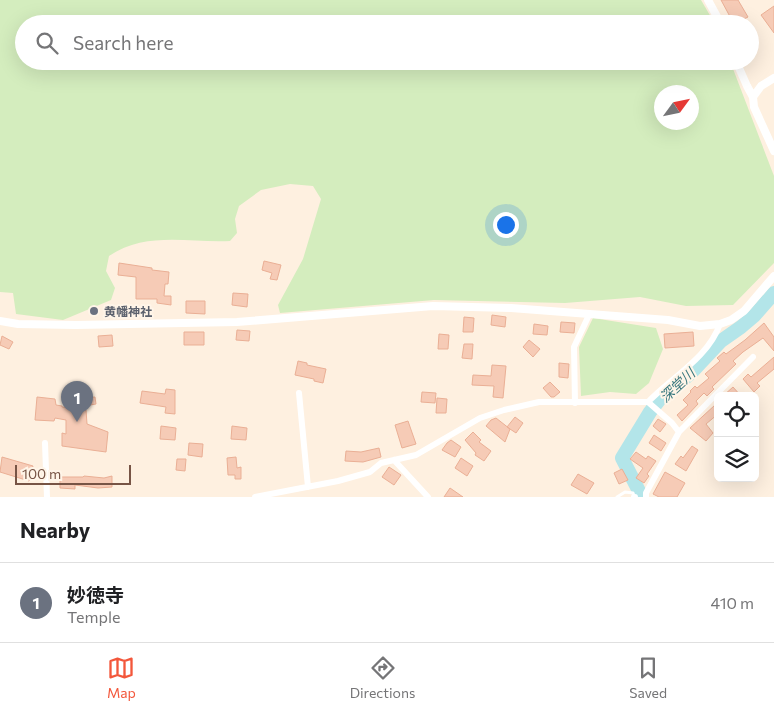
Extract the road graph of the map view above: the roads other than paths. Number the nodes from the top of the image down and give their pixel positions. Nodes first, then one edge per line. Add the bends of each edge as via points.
1 (708, 0) edge
2 (716, 15) edge
3 (740, 70) edge
4 (774, 78) edge
5 (753, 97) junction
6 (774, 151) edge
7 (774, 276) edge
8 (589, 315) junction
9 (0, 321) edge
10 (720, 324) junction
11 (753, 358) dead end
12 (299, 393) dead end
13 (648, 402) junction
14 (575, 403) junction
15 (679, 432) junction
16 (45, 443) dead end
17 (394, 460) junction
18 (308, 487) junction
19 (47, 497) edge
20 (255, 497) edge
21 (428, 497) edge
22 (617, 497) edge
23 (635, 497) edge
24 (646, 497) edge

1 - 2 street
3 - 5 street
4 - 5 street via 761,86
5 - 6 street via 754,107
7 - 10 street via 744,311
8 - 9 street via 433,306 237,322 76,325
8 - 10 street via 668,320 700,326
8 - 14 street via 574,347
10 - 13 street via 716,336 693,362
11 - 15 street
12 - 18 street
13 - 14 street
13 - 15 street
14 - 17 street via 539,402 504,410 480,418 416,455
15 - 24 street
16 - 19 street
17 - 18 street via 381,463 370,472
17 - 21 street
18 - 20 street
22 - 23 lane via 625,492

